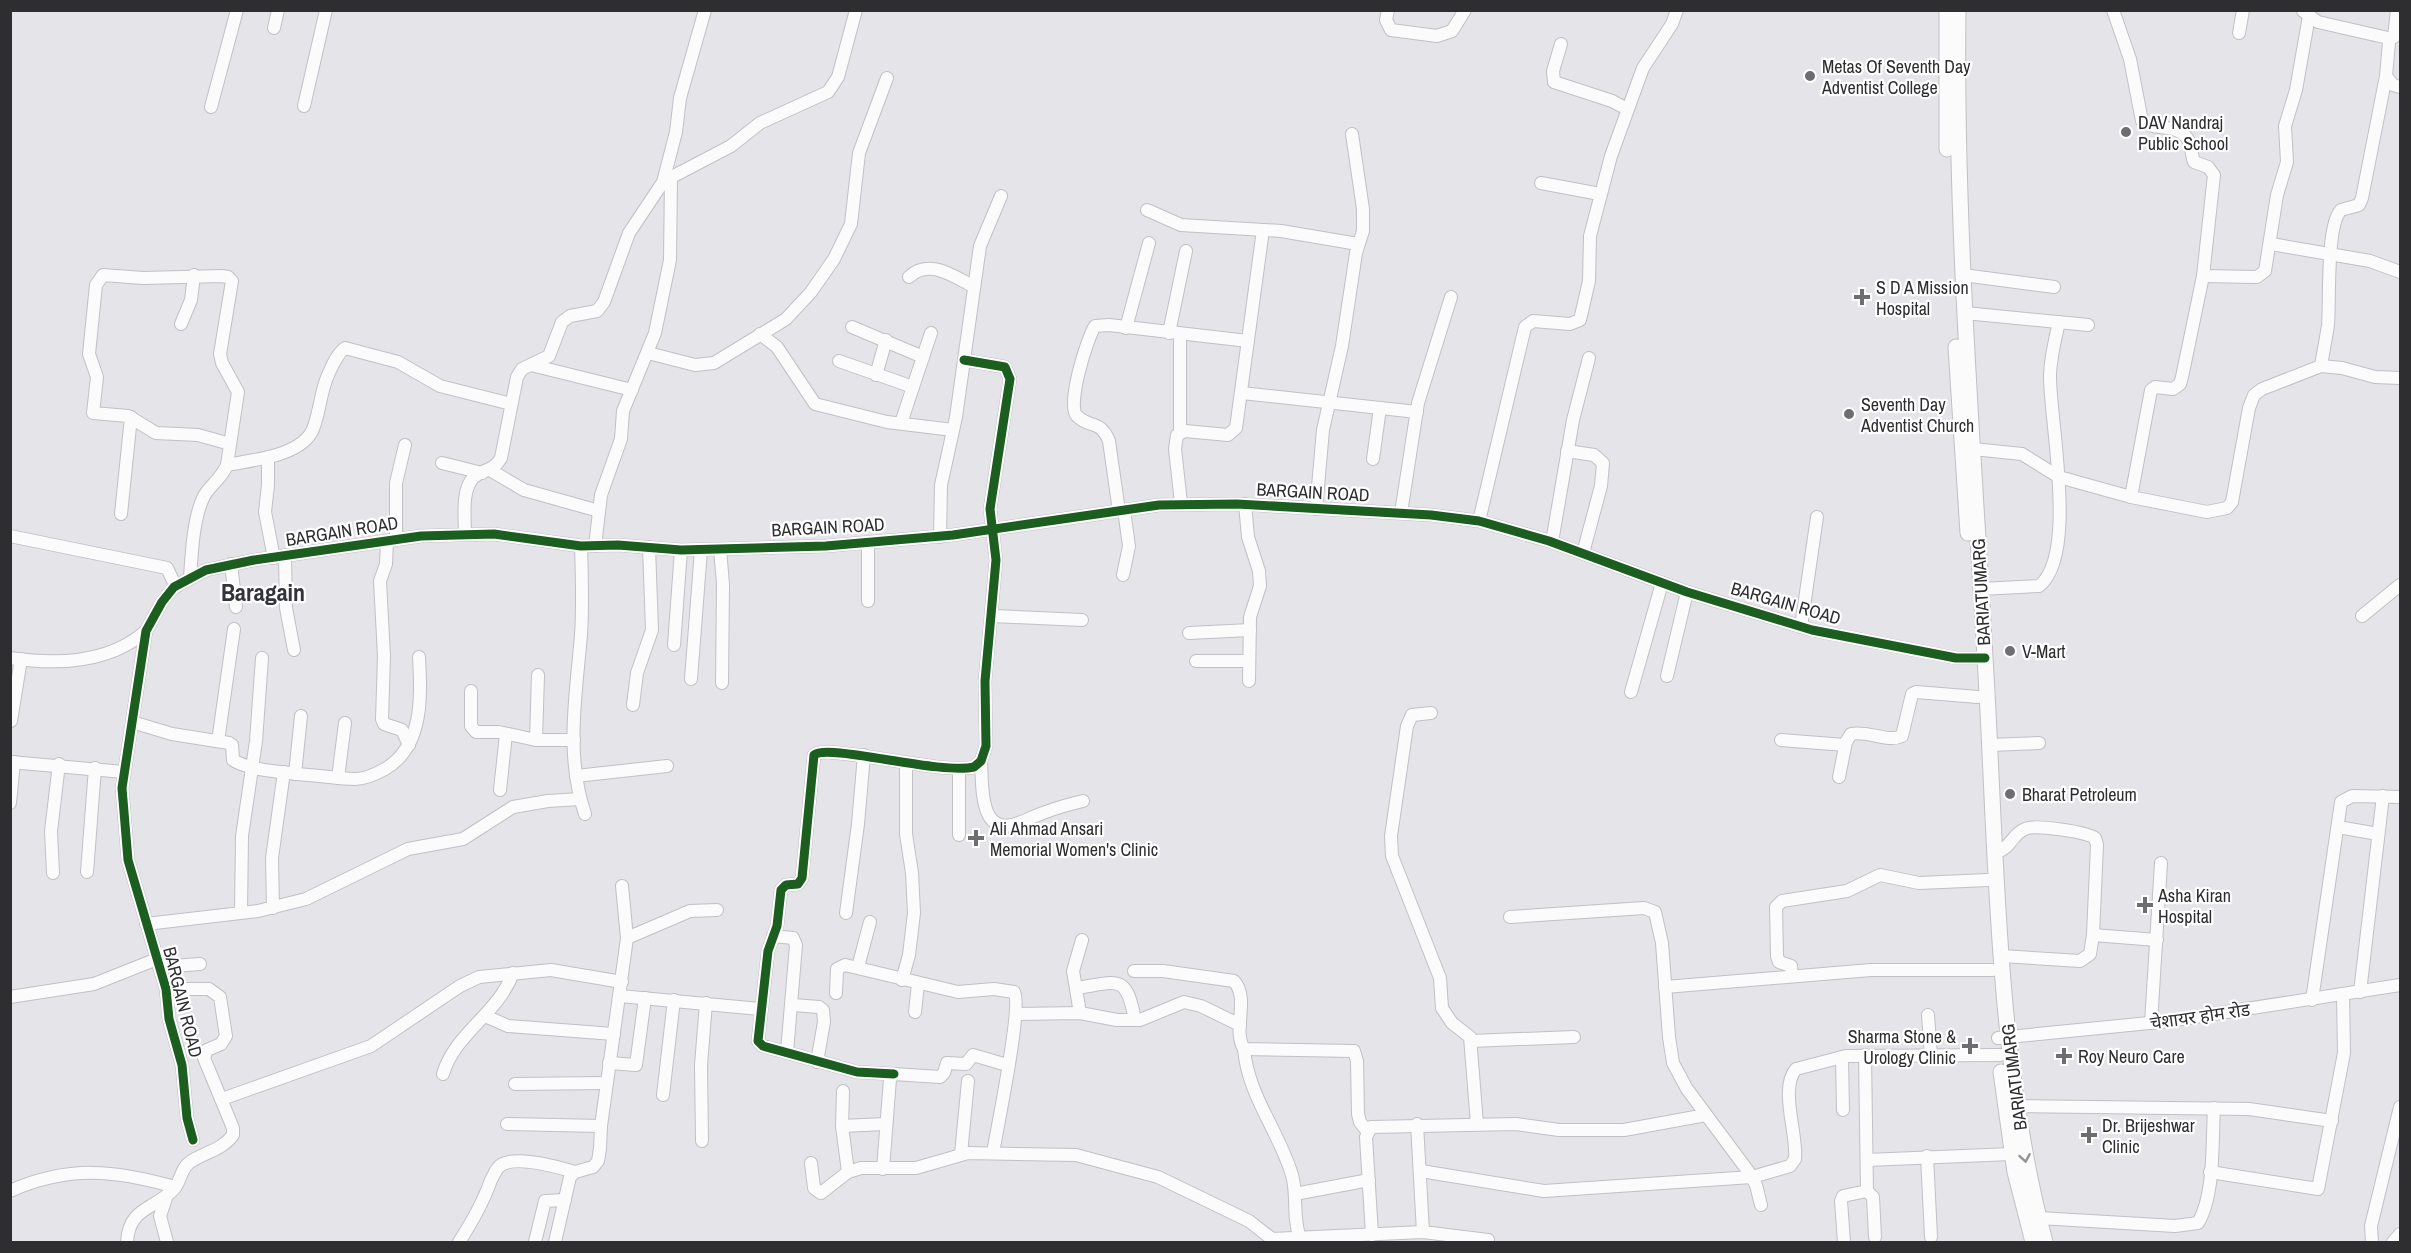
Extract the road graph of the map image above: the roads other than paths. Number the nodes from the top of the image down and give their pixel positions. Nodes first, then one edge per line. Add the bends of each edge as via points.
1 (237, 10) edge
2 (278, 10) edge
3 (326, 10) edge
4 (705, 10) edge
5 (856, 10) edge
6 (1388, 10) edge
7 (1465, 10) edge
8 (1677, 10) edge
9 (1947, 10) edge
10 (1958, 10) edge
11 (2113, 10) edge
12 (2243, 10) edge
13 (2397, 10) edge
14 (2306, 13) edge
15 (274, 28) dead end
16 (2239, 33) dead end
17 (2394, 37) edge
18 (1561, 44) dead end
19 (2386, 76) junction
20 (887, 78) dead end
21 (2400, 87) edge
22 (304, 106) dead end
23 (211, 107) dead end
24 (1627, 109) junction
25 (1352, 134) dead end
26 (667, 180) junction
27 (1541, 183) dead end
28 (1600, 194) junction
29 (1001, 196) dead end
30 (1147, 210) dead end
31 (1263, 230) junction
32 (1149, 243) dead end
33 (1358, 244) junction
34 (2271, 244) junction
35 (1186, 251) dead end
36 (2331, 255) junction
37 (2400, 272) edge
38 (194, 275) junction
39 (1963, 275) junction
40 (2203, 276) junction
41 (909, 277) dead end
42 (973, 286) junction
43 (2054, 287) dead end
44 (1451, 297) dead end
45 (1965, 313) junction
46 (2059, 322) junction
47 (182, 324) dead end
48 (2088, 324) dead end
49 (852, 327) dead end
50 (1126, 328) junction
51 (931, 333) dead end
52 (1175, 333) junction
53 (760, 334) junction
54 (886, 340) junction
55 (1248, 341) junction
56 (648, 353) junction
57 (923, 357) junction
58 (1589, 358) dead end
59 (964, 360) junction
60 (839, 361) dead end
61 (530, 365) junction
62 (2321, 366) junction
63 (876, 375) junction
64 (2400, 378) edge
65 (913, 387) junction
66 (632, 390) junction
67 (1242, 393) junction
68 (1330, 402) junction
69 (511, 404) junction
70 (1380, 408) junction
71 (1417, 412) junction
72 (131, 417) junction
73 (901, 423) junction
74 (953, 430) junction
75 (1180, 432) junction
76 (230, 444) junction
77 (405, 445) dead end
78 (1973, 449) junction
79 (1567, 451) junction
80 (268, 458) junction
81 (1373, 459) dead end
82 (442, 463) dead end
83 (227, 465) junction
84 (486, 471) junction
85 (2059, 477) junction
86 (2130, 497) junction
87 (1181, 503) junction
88 (1245, 504) junction
89 (1316, 509) junction
90 (1122, 510) junction
91 (599, 512) junction
92 (1401, 513) junction
93 (121, 514) dead end
94 (1816, 517) dead end
95 (1479, 521) junction
96 (993, 530) junction
97 (465, 534) junction
98 (10, 536) edge
99 (940, 537) junction
100 (392, 540) junction
101 (1552, 542) junction
102 (868, 543) junction
103 (581, 546) junction
104 (594, 546) junction
105 (650, 547) junction
106 (720, 549) junction
107 (681, 550) junction
108 (701, 550) junction
109 (1583, 554) junction
110 (279, 557) junction
111 (231, 564) junction
112 (1123, 575) dead end
113 (190, 576) junction
114 (1662, 583) junction
115 (2400, 585) edge
116 (176, 586) junction
117 (1981, 589) junction
118 (1687, 592) junction
119 (868, 600) dead end
120 (236, 607) dead end
121 (993, 616) junction
122 (2362, 616) dead end
123 (1082, 620) dead end
124 (1801, 627) junction
125 (234, 629) dead end
126 (1250, 630) junction
127 (146, 631) junction
128 (1189, 633) dead end
129 (674, 645) dead end
130 (294, 650) dead end
131 (419, 657) dead end
132 (262, 658) dead end
133 (1980, 658) junction
134 (16, 659) edge
135 (1196, 661) dead end
136 (1249, 661) junction
137 (538, 675) dead end
138 (1667, 676) dead end
139 (691, 679) dead end
140 (1249, 681) dead end
141 (722, 683) dead end
142 (471, 691) dead end
143 (1631, 692) dead end
144 (1978, 697) junction
145 (633, 705) dead end
146 (1431, 712) dead end
147 (301, 716) dead end
148 (11, 721) edge
149 (132, 722) junction
150 (345, 723) dead end
151 (506, 734) junction
152 (573, 740) junction
153 (1781, 740) dead end
154 (218, 741) junction
155 (536, 741) junction
156 (2039, 743) dead end
157 (409, 745) junction
158 (1845, 745) junction
159 (1990, 745) junction
160 (864, 755) junction
161 (981, 761) junction
162 (12, 762) edge
163 (59, 764) junction
164 (906, 764) junction
165 (252, 766) junction
166 (667, 766) dead end
167 (95, 768) junction
168 (958, 769) junction
169 (124, 772) junction
170 (290, 773) junction
171 (576, 776) junction
172 (1839, 777) dead end
173 (338, 778) junction
174 (500, 790) dead end
175 (2383, 796) junction
176 (2400, 797) edge
177 (580, 799) junction
178 (1083, 801) dead end
179 (10, 804) edge
180 (585, 814) dead end
181 (2338, 827) junction
182 (2378, 834) junction
183 (959, 835) dead end
184 (1996, 852) junction
185 (2161, 863) dead end
186 (87, 872) dead end
187 (52, 873) dead end
188 (1988, 880) junction
189 (622, 886) dead end
190 (273, 908) junction
191 (717, 910) dead end
192 (241, 912) junction
193 (846, 913) dead end
194 (1510, 917) dead end
195 (870, 922) dead end
196 (146, 924) junction
197 (2093, 935) junction
198 (774, 936) junction
199 (627, 938) junction
200 (1082, 939) dead end
201 (2157, 940) junction
202 (2002, 956) junction
203 (158, 963) junction
204 (200, 964) dead end
205 (858, 967) junction
206 (1994, 970) junction
207 (1134, 971) dead end
208 (513, 973) junction
209 (1792, 976) junction
210 (902, 980) junction
211 (622, 982) junction
212 (918, 984) junction
213 (2400, 985) edge
214 (1665, 987) junction
215 (1076, 988) junction
216 (166, 989) junction
217 (2360, 992) junction
218 (836, 993) dead end
219 (2343, 994) junction
220 (620, 996) junction
221 (10, 998) edge
222 (645, 998) junction
223 (674, 1000) junction
224 (2312, 1000) junction
225 (706, 1003) junction
226 (793, 1005) junction
227 (760, 1009) junction
228 (915, 1012) dead end
229 (1080, 1013) junction
230 (1017, 1014) junction
231 (1928, 1015) dead end
232 (486, 1016) junction
233 (1135, 1020) junction
234 (2151, 1023) junction
235 (1240, 1025) junction
236 (614, 1034) junction
237 (1574, 1037) dead end
238 (2003, 1037) junction
239 (1472, 1041) junction
240 (1244, 1049) junction
241 (788, 1052) junction
242 (1865, 1055) junction
243 (2000, 1055) junction
244 (1931, 1056) junction
245 (1842, 1057) junction
246 (817, 1062) junction
247 (609, 1063) junction
248 (1007, 1065) junction
249 (443, 1074) dead end
250 (894, 1074) junction
251 (968, 1081) dead end
252 (606, 1083) junction
253 (515, 1084) dead end
254 (843, 1091) dead end
255 (663, 1095) dead end
256 (222, 1099) junction
257 (2016, 1106) junction
258 (2400, 1107) edge
259 (2214, 1108) junction
260 (1843, 1110) dead end
261 (1706, 1115) junction
262 (2332, 1120) junction
263 (507, 1124) dead end
264 (885, 1124) junction
265 (1417, 1124) junction
266 (1477, 1124) junction
267 (601, 1126) junction
268 (842, 1126) junction
269 (1367, 1131) junction
270 (193, 1140) dead end
271 (702, 1141) dead end
272 (993, 1153) junction
273 (962, 1154) junction
274 (2011, 1154) junction
275 (1928, 1156) junction
276 (1867, 1160) junction
277 (811, 1163) dead end
278 (883, 1169) junction
279 (1420, 1171) junction
280 (575, 1172) junction
281 (848, 1172) junction
282 (2210, 1172) junction
283 (1752, 1177) junction
284 (1369, 1180) junction
285 (10, 1191) edge
286 (172, 1191) junction
287 (1867, 1191) junction
288 (1295, 1194) junction
289 (565, 1200) junction
290 (1761, 1205) dead end
291 (2039, 1218) junction
292 (1424, 1232) junction
293 (2400, 1234) edge
294 (1372, 1235) junction
295 (1875, 1237) dead end
296 (1931, 1237) dead end
297 (1300, 1238) junction
298 (1488, 1240) dead end
299 (127, 1242) edge
300 (167, 1242) edge
301 (459, 1242) edge
302 (535, 1242) edge
303 (555, 1242) edge
304 (1844, 1242) edge
305 (2033, 1242) edge
306 (2045, 1242) edge
307 (2372, 1242) edge
308 (2393, 1242) edge

1 - 23 street
2 - 15 street
3 - 22 street
4 - 26 street via 680,98
5 - 26 street via 838,77 828,92 760,123 731,146
6 - 7 street via 1386,20 1391,30 1437,36 1452,31
8 - 24 street via 1643,68
9 - 133 main road, BARIATUMARG via 1946,120 1952,261
10 - 39 main road, BARIATUMARG via 1957,122
11 - 40 street via 2130,59 2142,121 2170,127 2184,135 2194,162 2208,167 2214,175
12 - 16 street
13 - 17 street
14 - 17 street via 2318,22
14 - 34 street via 2300,74 2285,126 2287,162 2277,195
17 - 19 street via 2389,46
18 - 24 street via 1554,82
19 - 21 street
19 - 36 street via 2362,198 2359,205 2338,212
20 - 53 street via 859,153 854,206 844,238 812,292 786,319
24 - 28 street
25 - 33 street via 1363,209 1363,231
26 - 56 street via 670,260
26 - 61 street via 629,233 604,302 597,311 570,316 562,322 549,356
27 - 28 street
28 - 95 street via 1590,236 1589,281 1580,320 1570,324 1533,321 1525,327
29 - 42 street via 982,238
30 - 31 street via 1181,225
31 - 33 street
31 - 55 street
32 - 50 street
33 - 68 street
34 - 36 street
34 - 40 street via 2261,276
35 - 52 street
36 - 37 street via 2370,261
36 - 62 street
38 - 47 street via 191,300
38 - 72 street via 103,275 98,279 89,354 97,377 93,413
38 - 76 street via 222,276 232,281 220,354 238,392
39 - 43 street
39 - 45 main road, BARIATUMARG
40 - 86 street via 2180,384 2173,389 2155,387 2149,396
41 - 42 street via 930,268
42 - 59 street
44 - 71 street
45 - 46 street
45 - 78 main road, BARIATUMARG
46 - 48 street
46 - 85 street via 2050,379
49 - 54 street
50 - 52 street
50 - 90 street via 1095,326 1072,402 1076,416 1105,431
51 - 57 street
52 - 55 street
52 - 75 street
53 - 56 street via 705,366
53 - 73 street via 777,347 815,404
54 - 57 street
54 - 63 street
55 - 67 street
56 - 66 street
57 - 65 street
58 - 79 street
59 - 74 street
59 - 96 street via 1005,367 1010,378 991,497
60 - 63 street
61 - 66 street
61 - 69 street via 517,377
62 - 64 street
62 - 86 street via 2271,384 2254,395 2232,502 2227,508 2207,512
63 - 65 street
65 - 73 street
66 - 91 street via 623,411 621,439
67 - 68 street
67 - 75 street via 1233,433 1222,436
68 - 70 street
68 - 89 street via 1322,438
69 - 80 street via 440,386 398,362 345,348 328,374 308,438
69 - 84 street via 501,458
70 - 71 street
70 - 81 street
71 - 92 street
72 - 76 street via 156,433 198,435
72 - 93 street
73 - 74 street
74 - 99 street via 941,485
75 - 87 street via 1175,441
76 - 83 street
77 - 100 street via 396,483
78 - 85 street via 2022,454
78 - 117 main road, BARIATUMARG
79 - 101 street
79 - 109 street via 1594,454 1603,463
80 - 83 street
80 - 110 street via 265,512
82 - 84 street
83 - 113 street via 224,474 208,489 199,510
84 - 91 street via 531,493
84 - 97 street via 468,487
85 - 86 street
85 - 117 street via 2058,541 2044,582 2031,588
87 - 88 street, BARGAIN ROAD
87 - 90 street, BARGAIN ROAD
88 - 89 street, BARGAIN ROAD
88 - 126 street via 1260,586 1251,611
89 - 92 street, BARGAIN ROAD
90 - 96 street, BARGAIN ROAD
90 - 112 street via 1129,546
91 - 104 street
92 - 95 street, BARGAIN ROAD
94 - 124 street
95 - 101 street, BARGAIN ROAD
96 - 99 street, BARGAIN ROAD
96 - 121 street
97 - 100 street, BARGAIN ROAD
97 - 103 street, BARGAIN ROAD via 513,535
98 - 116 street via 167,568
99 - 102 street, BARGAIN ROAD
100 - 110 street, BARGAIN ROAD
100 - 157 street via 380,581 382,719 384,724 402,730
101 - 109 street, BARGAIN ROAD
102 - 106 street, BARGAIN ROAD
102 - 119 street
103 - 104 street, BARGAIN ROAD
103 - 152 street via 581,622
104 - 105 street, BARGAIN ROAD
105 - 107 street, BARGAIN ROAD
105 - 145 street via 652,630 637,673
106 - 108 street, BARGAIN ROAD
106 - 141 street
107 - 108 street, BARGAIN ROAD
107 - 129 street
108 - 139 street
109 - 114 street, BARGAIN ROAD
110 - 111 street, BARGAIN ROAD
110 - 130 street
111 - 113 street, BARGAIN ROAD
111 - 120 street
113 - 116 street, BARGAIN ROAD
114 - 118 street, BARGAIN ROAD
114 - 143 street
115 - 122 street
116 - 127 street, BARGAIN ROAD
117 - 133 main road, BARIATUMARG
118 - 124 street, BARGAIN ROAD
118 - 138 street
121 - 123 street
121 - 161 street via 986,681 986,746
124 - 133 street, BARGAIN ROAD via 1956,658
125 - 154 street
126 - 128 street
126 - 136 street
127 - 134 street via 99,657
127 - 149 street, BARGAIN ROAD
131 - 157 street via 419,710
132 - 165 street
133 - 144 main road, BARIATUMARG
133 - 159 main road, BARIATUMARG
134 - 148 street
135 - 136 street
136 - 140 street
137 - 155 street
142 - 151 street via 473,730
144 - 158 street via 1916,692 1912,694 1902,736 1857,732 1851,734
144 - 188 main road, BARIATUMARG
146 - 239 street via 1413,715 1407,726 1391,847 1405,896 1440,978 1443,1008 1452,1023
147 - 170 street
149 - 154 street via 172,734
149 - 169 street, BARGAIN ROAD
150 - 173 street
151 - 155 street
151 - 174 street
152 - 155 street
152 - 171 street
153 - 158 street
154 - 165 street via 232,745 233,760
156 - 159 street
157 - 173 street via 394,763 374,774
158 - 172 street
159 - 184 main road, BARIATUMARG
160 - 164 street
160 - 193 street
160 - 198 street via 822,751 814,755 802,878 798,884 786,885 781,890
161 - 168 street via 974,767
161 - 178 street via 987,810 999,825 1020,823
162 - 163 street
162 - 179 street
163 - 167 street
163 - 187 street via 51,831
164 - 168 street
164 - 210 street via 906,834 914,913
165 - 170 street
165 - 192 street via 242,847
166 - 171 street
167 - 169 street
167 - 186 street
168 - 183 street
169 - 196 street, BARGAIN ROAD via 127,851
170 - 173 street
170 - 190 street via 272,858
171 - 177 street
175 - 176 street
175 - 181 street via 2345,798
175 - 182 street
177 - 180 street
177 - 190 street via 513,807 464,839 408,849 306,899
181 - 182 street
181 - 224 street
182 - 217 street
184 - 197 street via 2009,846 2019,832 2034,827 2095,838
184 - 202 main road, BARIATUMARG
185 - 201 street
188 - 206 main road, BARIATUMARG
188 - 209 street via 1918,883 1880,875 1847,891 1782,901 1776,908 1777,956 1779,962 1791,966
189 - 199 street
190 - 192 street
191 - 199 street via 690,911
192 - 196 street
194 - 214 street via 1650,909 1658,918
195 - 205 street
196 - 203 street, BARGAIN ROAD
197 - 201 street
197 - 202 street via 2090,954 2080,961
198 - 226 street via 795,941
198 - 227 street via 768,951
199 - 211 street
200 - 215 street via 1073,964
201 - 234 street
202 - 238 main road, BARIATUMARG
203 - 204 street
203 - 216 street, BARGAIN ROAD
203 - 221 street via 94,984
205 - 210 street
205 - 218 street via 839,966
206 - 209 street via 1871,969
206 - 238 main road, BARIATUMARG
207 - 235 street via 1234,981 1240,992
208 - 211 street via 551,970
208 - 232 street via 507,989
208 - 256 street via 470,980 371,1046
209 - 214 street
210 - 212 street
211 - 220 street
212 - 228 street
212 - 230 street via 962,993 1010,990 1017,995
213 - 217 street, चेशायर होम रोड
214 - 261 street via 1673,1063
215 - 229 street
215 - 233 street via 1123,986 1129,993
216 - 256 street via 209,988 220,997 226,1036 221,1044 207,1050 204,1058
216 - 270 street, BARGAIN ROAD
217 - 219 street, चेशायर होम रोड
219 - 224 street, चेशायर होम रोड
219 - 262 street via 2345,1040
220 - 222 street
220 - 236 street
222 - 223 street
222 - 247 street via 636,1065
223 - 225 street
223 - 255 street
224 - 234 street, चेशायर होम रोड
225 - 227 street
225 - 271 street via 701,1065
226 - 241 street
226 - 246 street via 823,1010
227 - 241 street via 760,1044
229 - 230 street
229 - 233 street
230 - 248 street
231 - 244 street
232 - 236 street via 508,1026
232 - 249 street via 454,1047
233 - 235 street via 1184,1002
234 - 238 street, चेशायर होम रोड
235 - 240 street
236 - 247 street
237 - 239 street
238 - 243 main road, BARIATUMARG
238 - 257 main road, BARIATUMARG
239 - 266 street
240 - 269 street via 1354,1051 1358,1114
240 - 288 street via 1251,1082 1289,1167
241 - 246 street
242 - 244 street
242 - 245 street
242 - 276 street
243 - 244 street
243 - 274 main road, BARIATUMARG
245 - 260 street
245 - 283 street via 1793,1072 1790,1103 1795,1160 1790,1166
246 - 250 street via 857,1072
247 - 252 street
248 - 250 street via 973,1055 966,1064 947,1063 940,1077
248 - 272 street
250 - 264 street via 890,1079
251 - 273 street
252 - 253 street
252 - 267 street
254 - 268 street
256 - 286 street via 233,1135 217,1149 186,1165
257 - 259 street
257 -> 291 main road, BARIATUMARG
258 - 307 street via 2371,1226
259 - 262 street via 2276,1111
259 - 282 street
261 - 266 street via 1624,1130
261 - 283 street
262 - 282 street via 2318,1189
263 - 267 street
264 - 268 street
264 - 278 street
265 - 266 street
265 - 269 street via 1379,1126
265 - 279 street
267 - 280 street via 598,1161
268 - 281 street
269 - 284 street
272 - 273 street
272 - 297 street via 1076,1155 1147,1173 1241,1217 1272,1239
273 - 278 street via 916,1168
274 - 275 street
274 - 305 main road, BARIATUMARG
275 - 276 street
275 - 296 street
276 - 287 street
277 - 281 street via 818,1193
278 - 281 street
279 - 283 street via 1544,1191
279 - 292 street
280 - 289 street via 570,1177
280 - 301 street via 517,1161 501,1165
282 - 291 street via 2203,1215 2191,1226
283 - 290 street
284 - 288 street
284 - 294 street
285 - 286 street via 43,1178 88,1171 117,1174
286 - 299 street via 135,1217
286 - 300 street via 160,1216
287 - 295 street via 1873,1197
287 - 304 street via 1849,1193 1841,1201
288 - 297 street via 1294,1218
289 - 302 street via 545,1201
289 - 303 street
291 - 306 main road, BARIATUMARG
292 - 294 street
292 - 298 street
293 - 308 street
294 - 297 street

